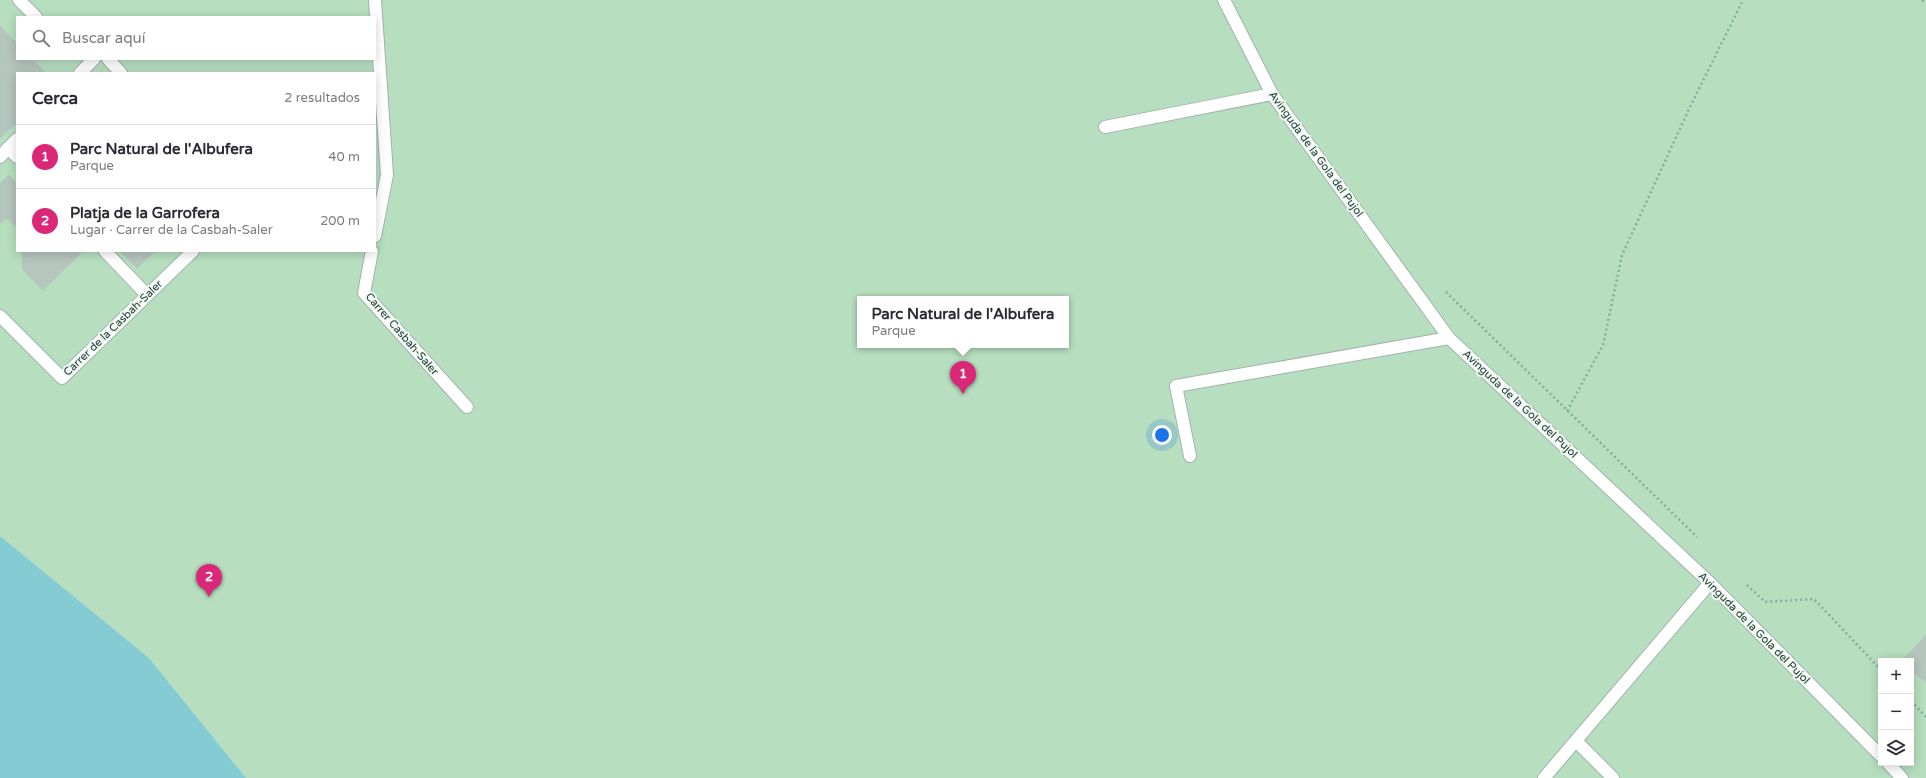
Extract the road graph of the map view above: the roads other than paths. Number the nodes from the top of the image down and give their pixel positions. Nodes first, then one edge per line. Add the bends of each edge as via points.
1 (19, 0) edge
2 (375, 0) edge
3 (1224, 0) edge
4 (35, 16) edge
5 (93, 60) edge
6 (109, 60) edge
7 (81, 72) edge
8 (120, 72) edge
9 (1272, 94) junction
10 (1106, 127) dead end
11 (16, 140) edge
12 (4, 153) edge
13 (16, 157) edge
14 (376, 231) edge
15 (107, 252) edge
16 (192, 252) edge
17 (372, 252) edge
18 (147, 295) junction
19 (0, 316) edge
20 (1449, 338) junction
21 (467, 407) dead end
22 (1190, 456) dead end
23 (1710, 583) junction
24 (1576, 741) junction
25 (1878, 753) edge
26 (1891, 766) edge
27 (1544, 778) edge
28 (1613, 778) edge
29 (1902, 778) edge

1 - 4 street
2 - 14 street via 387,175
3 - 9 street, Avinguda de la Gola del Pujol
5 - 7 street
6 - 8 street
9 - 10 street
9 - 20 street, Avinguda de la Gola del Pujol
11 - 12 street
12 - 13 street
15 - 18 street
16 - 18 street, Carrer de la Casbah-Saler
17 - 21 street, Carrer Casbah-Saler via 364,293
18 - 19 street, Carrer de la Casbah-Saler via 62,378
20 - 22 street via 1176,386
20 - 23 street, Avinguda de la Gola del Pujol
23 - 24 street
23 - 25 street, Avinguda de la Gola del Pujol
24 - 27 street
24 - 28 street
26 - 29 street

